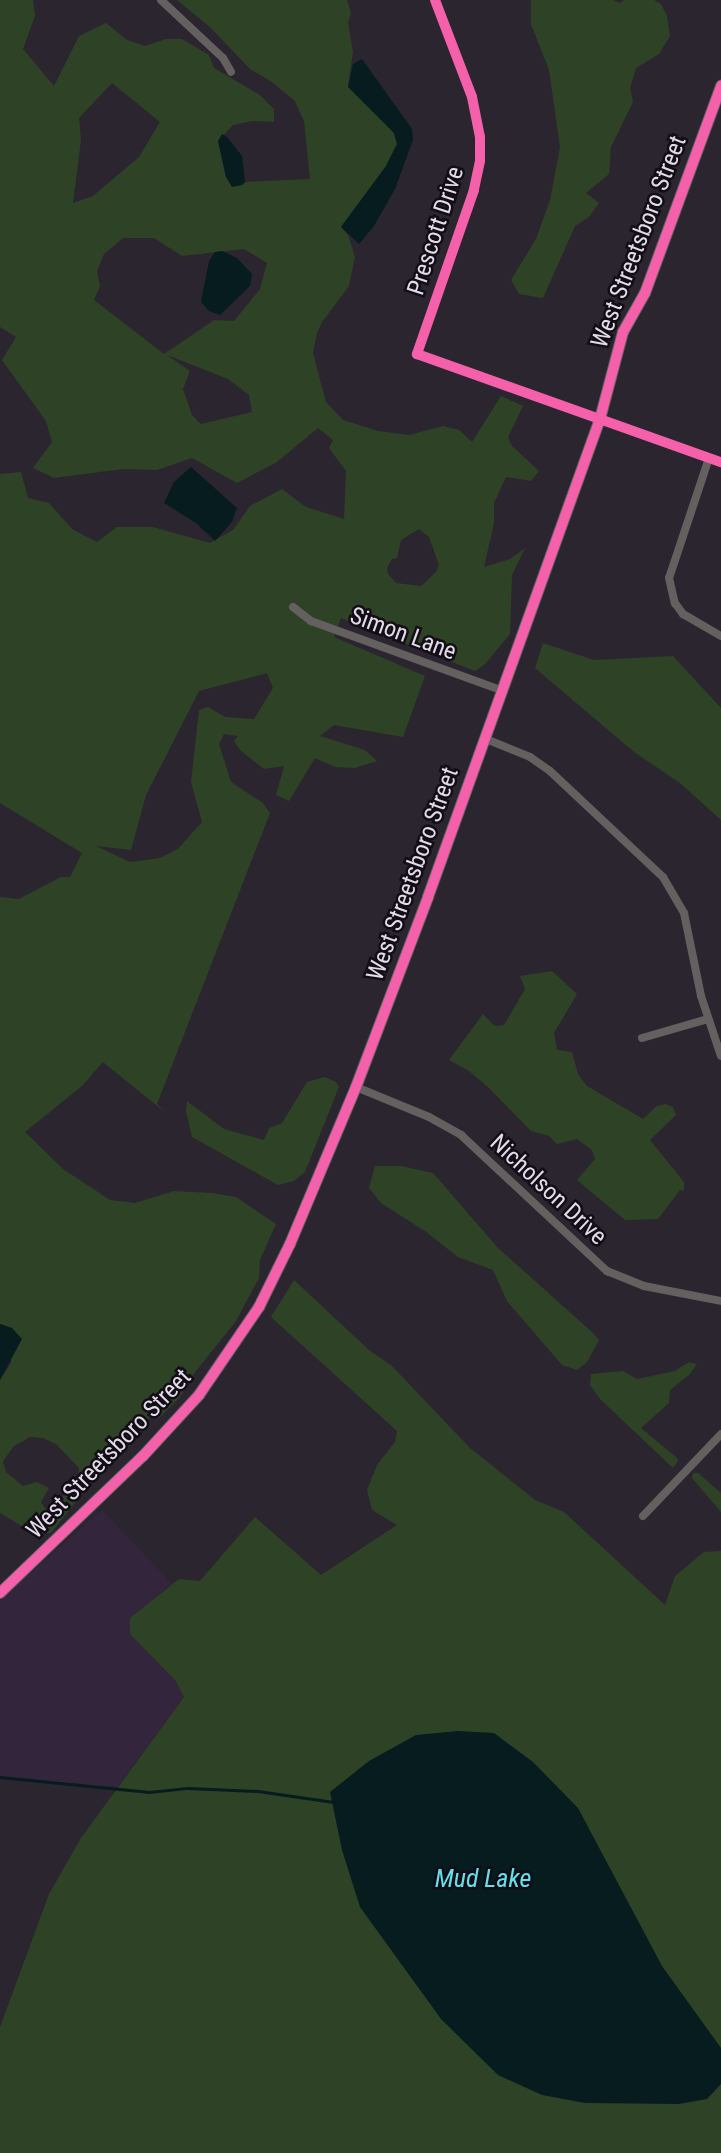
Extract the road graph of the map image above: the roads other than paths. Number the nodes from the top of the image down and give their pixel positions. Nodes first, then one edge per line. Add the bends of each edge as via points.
1 (161, 0) edge
2 (435, 0) edge
3 (231, 72) dead end
4 (721, 86) edge
5 (600, 419) junction
6 (709, 458) junction
7 (721, 462) edge
8 (293, 607) dead end
9 (721, 636) edge
10 (503, 691) junction
11 (485, 739) junction
12 (708, 1019) junction
13 (642, 1038) dead end
14 (721, 1056) edge
15 (356, 1087) junction
16 (721, 1301) edge
17 (721, 1434) edge
18 (643, 1516) dead end
19 (0, 1593) edge

1 - 3 street via 223,58
2 - 5 street, Prescott Drive via 472,97 480,161 417,354
4 - 5 main road, West Streetsboro Street via 645,293 623,332
5 - 6 street
5 - 10 main road, West Streetsboro Street
6 - 7 street
6 - 9 street via 669,578 683,614
8 - 10 street, Simon Lane via 311,621
10 - 11 main road, West Streetsboro Street
11 - 12 street via 530,757 550,771 663,877 684,914
11 - 15 main road, West Streetsboro Street
12 - 13 street
12 - 14 street
15 - 16 street, Nicholson Drive via 461,1135 607,1270 643,1286
15 - 19 main road, West Streetsboro Street via 290,1244 259,1307 221,1366 174,1425
17 - 18 street

